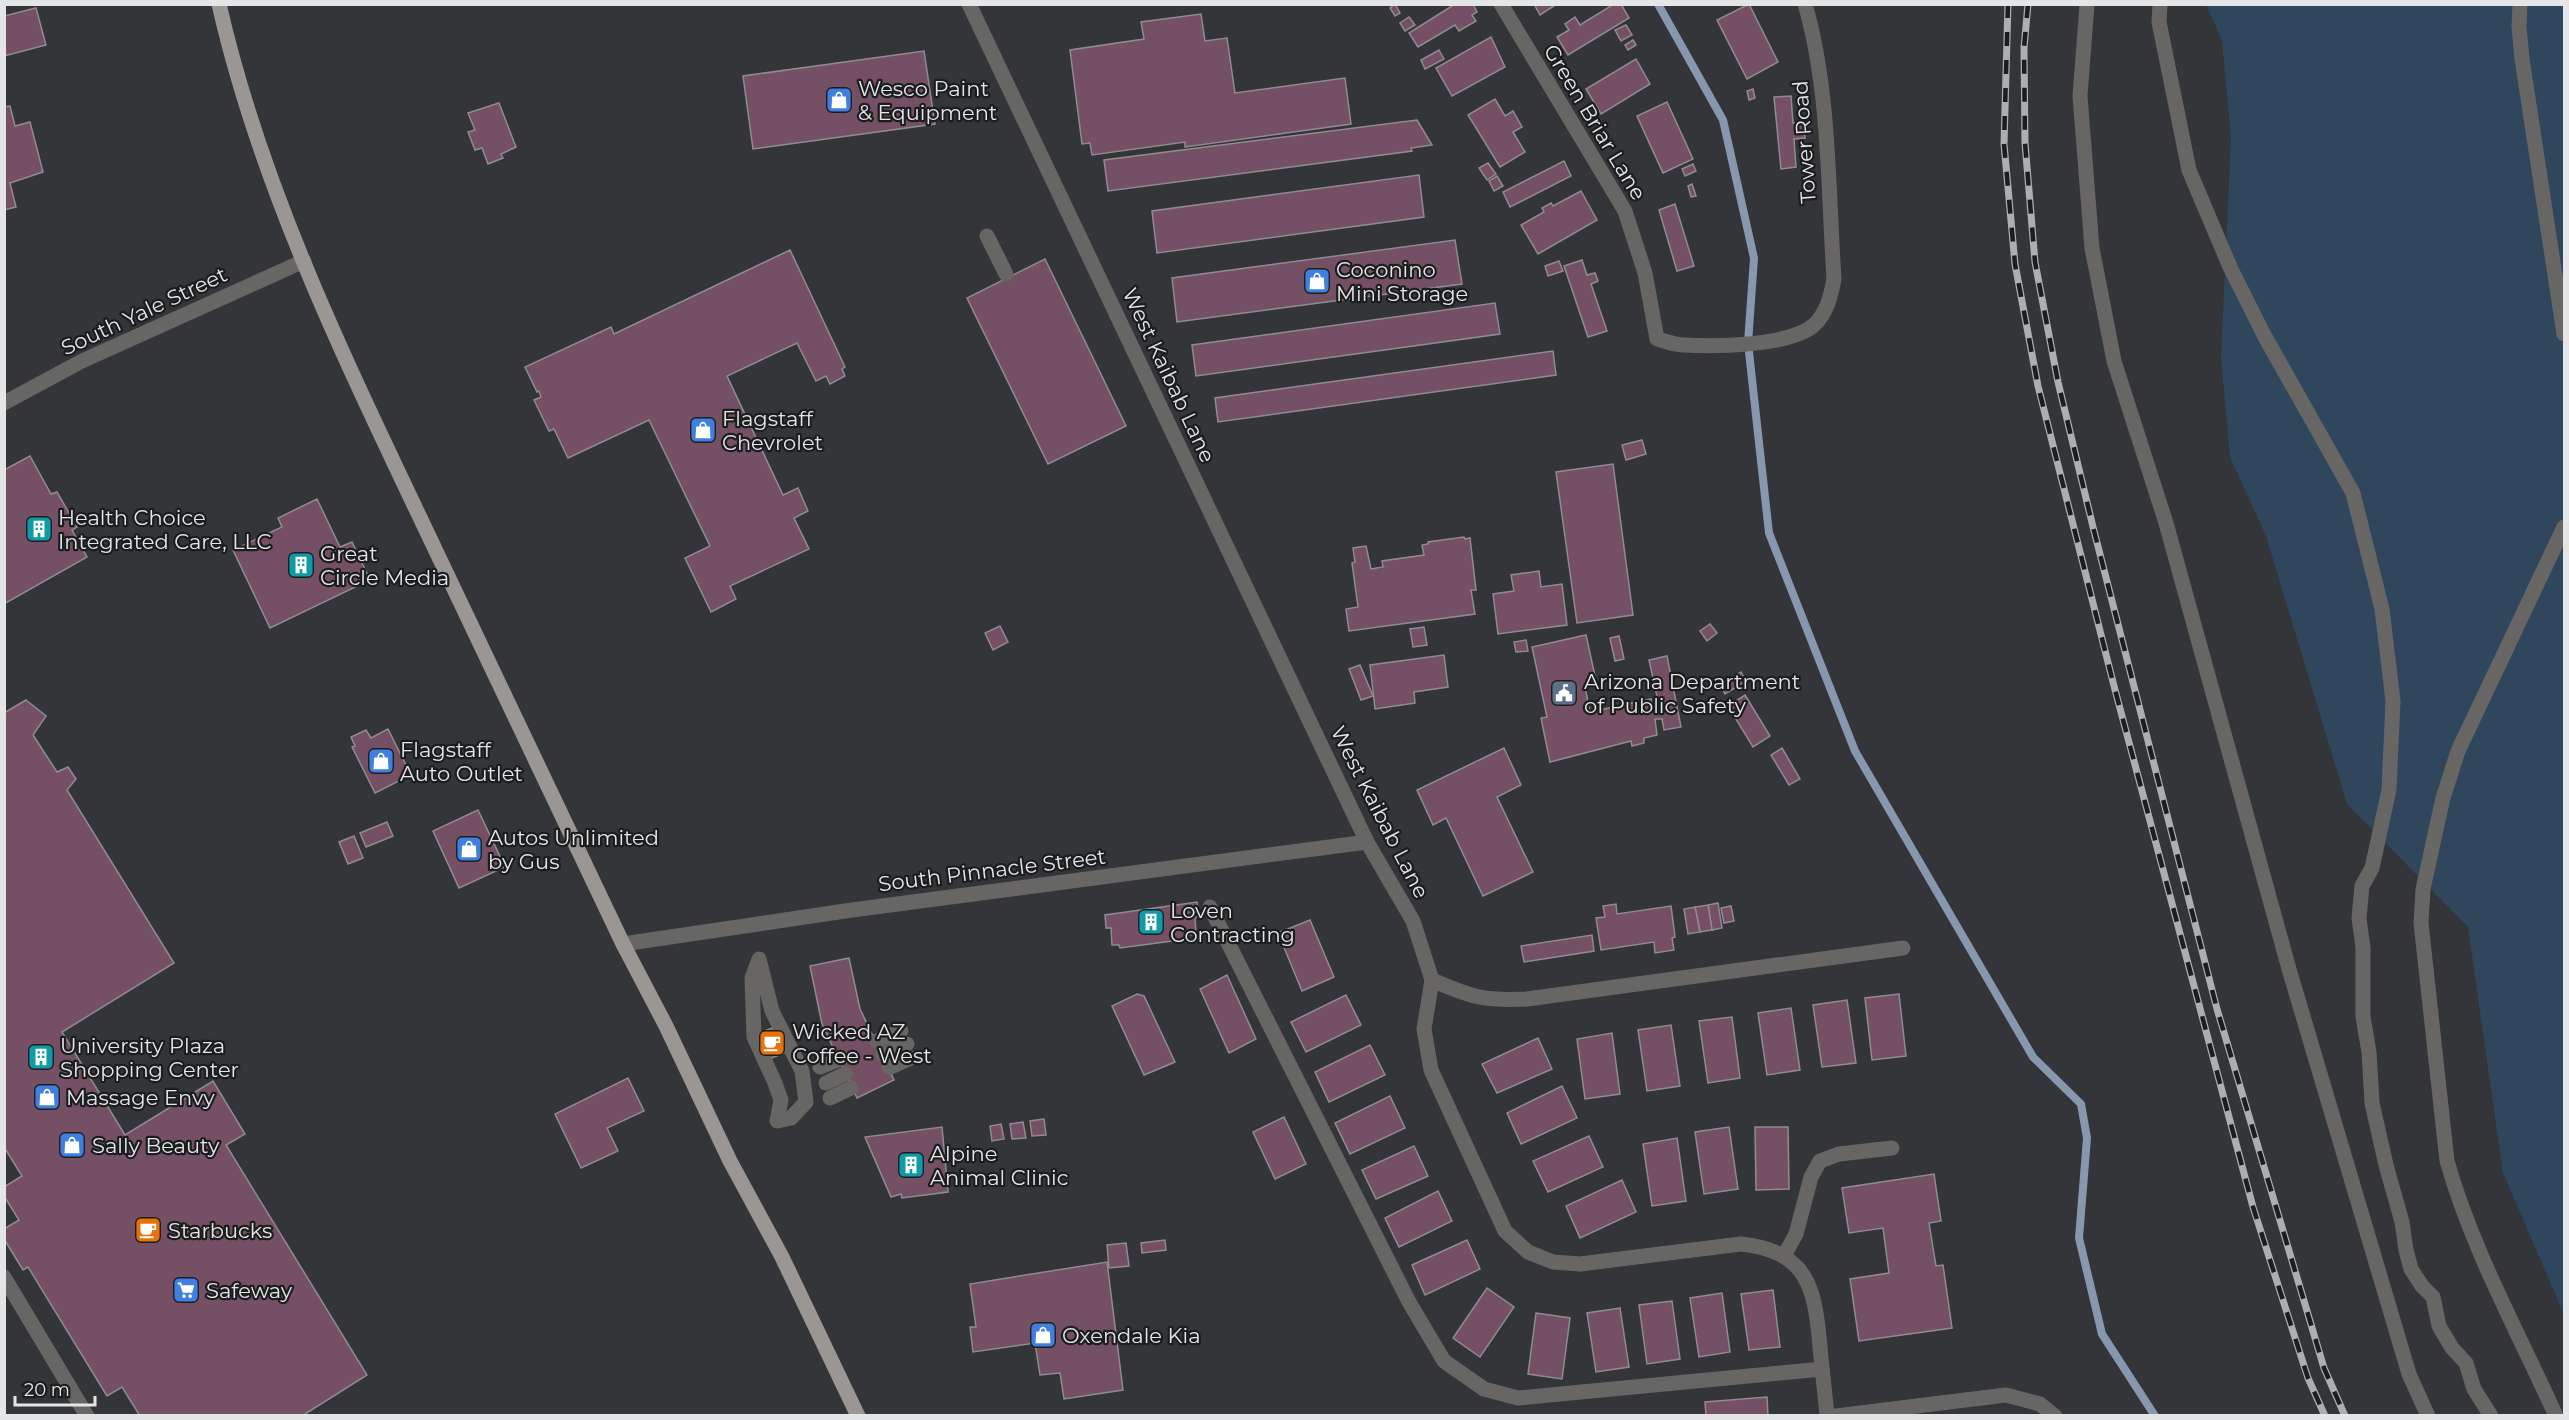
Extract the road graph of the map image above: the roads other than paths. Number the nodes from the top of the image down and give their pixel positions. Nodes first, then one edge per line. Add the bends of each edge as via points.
1 (219, 4) edge
2 (969, 4) edge
3 (1501, 4) edge
4 (1805, 4) edge
5 (2087, 4) edge
6 (2160, 4) edge
7 (2520, 4) edge
8 (987, 236) dead end
9 (304, 261) junction
10 (1006, 274) dead end
11 (1834, 279) joint
12 (2565, 334) edge
13 (4, 404) edge
14 (2565, 527) edge
15 (1367, 842) junction
16 (1210, 908) dead end
17 (623, 944) junction
18 (1903, 948) dead end
19 (759, 959) joint
20 (1432, 980) junction
21 (906, 1044) joint
22 (838, 1059) dead end
23 (820, 1067) dead end
24 (848, 1081) dead end
25 (828, 1091) dead end
26 (1892, 1148) dead end
27 (1784, 1256) junction
28 (4, 1277) edge
29 (1822, 1369) junction
30 (87, 1416) edge
31 (858, 1416) edge
32 (1827, 1416) edge
33 (1836, 1416) edge
34 (2055, 1416) edge
35 (2428, 1416) edge
36 (2491, 1416) edge
37 (2556, 1416) edge

1 - 9 main road via 261,148
2 - 15 street, West Kaibab Lane
3 - 11 street, Green Briar Lane via 1625,211 1645,273 1657,339 1682,345 1717,345 1793,338 1815,324 1829,304
4 - 11 street, Tower Road via 1820,69
5 - 35 street via 2080,96 2092,248 2114,361 2166,523 2289,969 2402,1352
6 - 36 street via 2159,22 2189,170 2264,335 2353,493 2382,609 2393,701 2389,790 2372,868 2362,886 2359,918 2372,1103 2411,1269 2433,1297 2439,1326 2466,1363 2474,1389
7 - 12 street via 2522,59
8 - 10 street
9 - 13 street, South Yale Street via 82,361
9 - 17 main road via 374,421
14 - 37 street via 2458,751 2423,889 2421,923 2447,1161 2472,1232
15 - 17 street, South Pinnacle Street
15 - 20 street, West Kaibab Lane via 1413,921
16 - 29 street via 1409,1302 1444,1361 1484,1389 1518,1398
17 - 31 main road
18 - 20 street via 1527,999 1470,997
19 - 19 street via 752,978 754,1037 781,1100 777,1121 790,1118 806,1102 802,1071 772,1011
20 - 27 street, West Kaibab Lane via 1424,1029 1431,1070 1505,1231 1528,1252 1553,1262 1580,1264 1741,1244 1764,1246
21 - 21 street via 883,1055
22 - 23 street
24 - 25 street
26 - 27 street via 1839,1154 1820,1161 1811,1177 1796,1234
27 - 29 street, West Kaibab Lane via 1806,1277 1816,1303
28 - 30 street
29 - 32 street, West Kaibab Lane
33 - 34 street via 2006,1395 2040,1404

